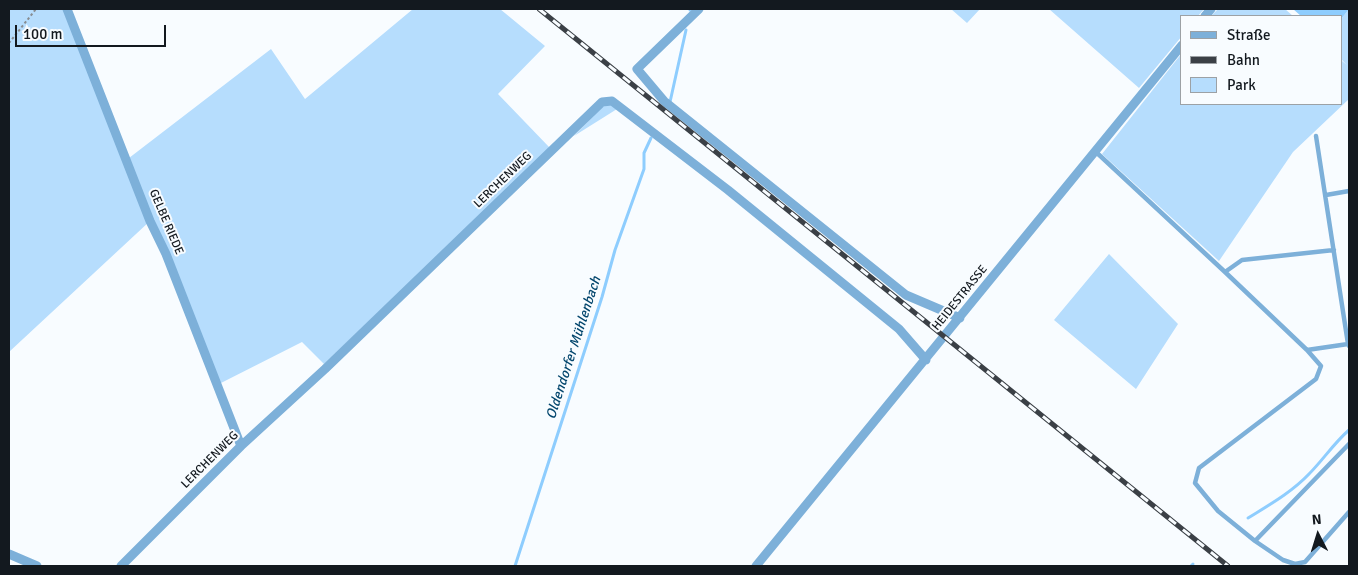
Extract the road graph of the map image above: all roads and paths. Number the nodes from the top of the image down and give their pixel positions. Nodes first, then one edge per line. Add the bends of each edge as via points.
1 (36, 9) edge
2 (67, 9) edge
3 (699, 9) edge
4 (9, 43) edge
5 (1180, 47) edge
6 (1316, 136) dead end
7 (1096, 152) junction
8 (1349, 192) edge
9 (1326, 195) junction
10 (1334, 250) junction
11 (1226, 272) junction
12 (960, 318) junction
13 (1349, 345) edge
14 (1307, 350) junction
15 (926, 360) junction
16 (1349, 444) edge
17 (241, 446) junction
18 (1349, 512) edge
19 (1254, 541) junction
20 (9, 554) edge
21 (37, 566) edge
22 (120, 566) edge
23 (756, 566) edge

1 - 4 path
2 - 17 street, GELBE RIEDE
3 - 12 street via 637,69 642,76 664,102 906,295
5 - 7 street, HEIDESTRASSE
6 - 9 lane
7 - 11 lane
7 - 12 street, HEIDESTRASSE
8 - 9 lane
9 - 10 lane
10 - 11 lane via 1242,260
10 - 13 lane
11 - 14 lane
12 - 15 street, HEIDESTRASSE
13 - 14 lane
14 - 19 lane via 1321,366 1316,379 1199,468 1197,475 1195,483 1218,511
15 - 17 street, LERCHENWEG via 899,329 743,202 612,101 602,102
15 - 23 street, HEIDESTRASSE
16 - 19 lane
17 - 22 street, LERCHENWEG
18 - 19 lane via 1305,562 1295,564 1283,560
20 - 21 street

